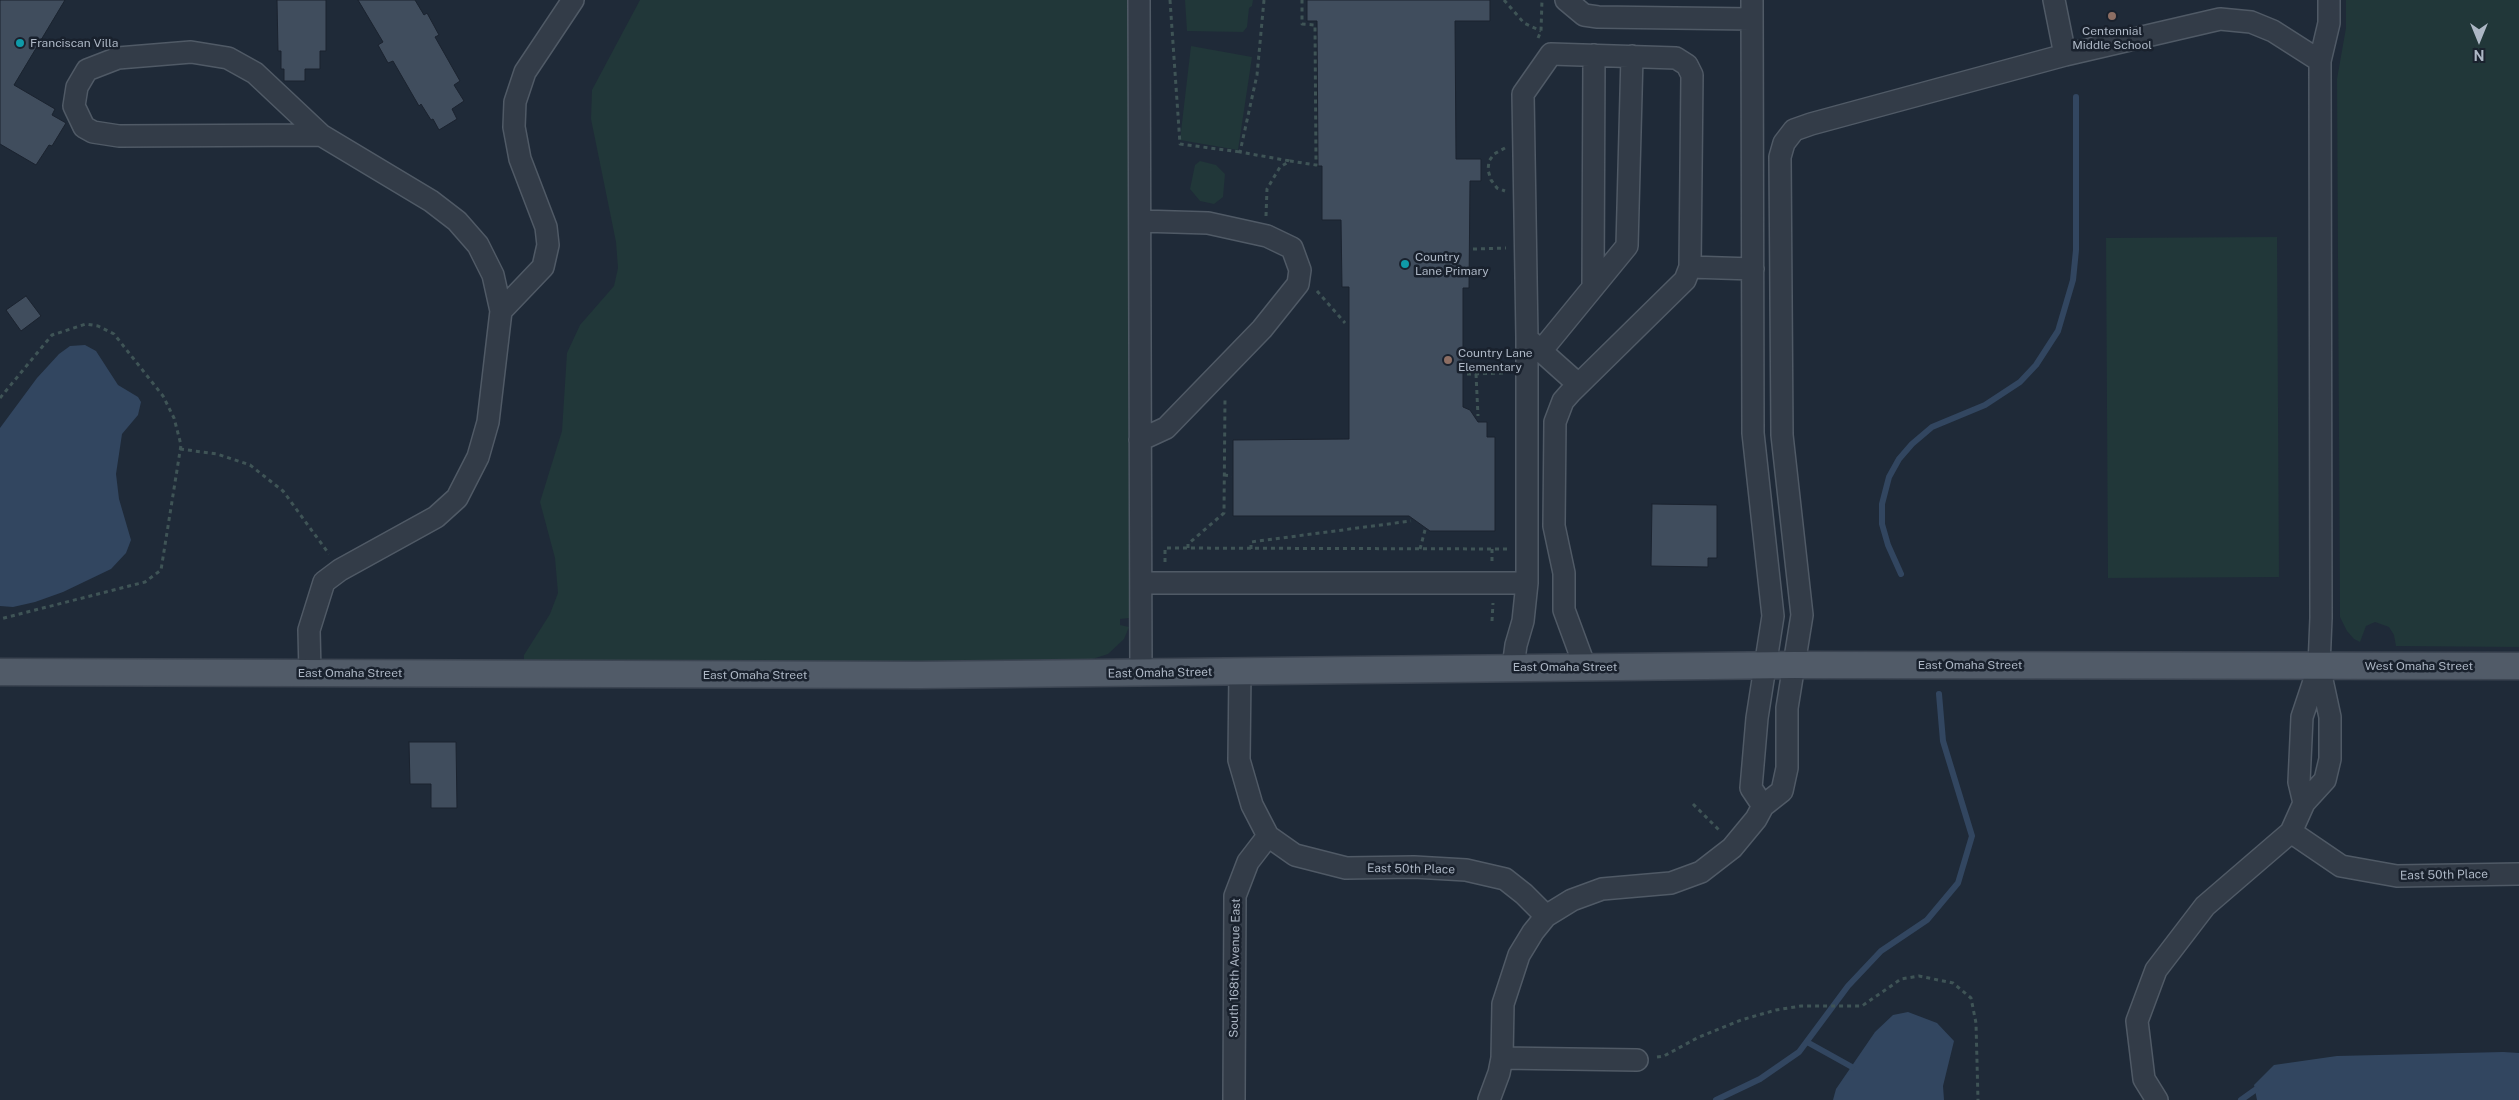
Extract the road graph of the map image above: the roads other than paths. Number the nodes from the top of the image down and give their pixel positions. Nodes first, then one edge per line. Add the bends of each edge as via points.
1 (573, 0) edge
2 (1139, 0) edge
3 (1566, 0) edge
4 (2054, 0) edge
5 (2329, 0) edge
6 (1752, 9) edge
7 (1594, 55) junction
8 (2065, 55) junction
9 (1632, 56) junction
10 (2320, 61) junction
11 (321, 134) junction
12 (1141, 222) junction
13 (1690, 267) junction
14 (1753, 270) junction
15 (1593, 287) junction
16 (501, 310) junction
17 (1534, 344) junction
18 (1578, 384) junction
19 (1555, 422) junction
20 (1526, 424) junction
21 (1140, 440) junction
22 (1141, 583) junction
23 (1527, 583) junction
24 (1793, 665) junction
25 (1764, 666) junction
26 (2319, 666) junction
27 (2519, 666) edge
28 (1513, 667) junction
29 (1585, 667) junction
30 (1240, 671) junction
31 (0, 672) edge
32 (310, 673) junction
33 (1141, 674) junction
34 (1755, 757) junction
35 (1786, 758) junction
36 (2304, 803) junction
37 (1763, 806) junction
38 (2291, 832) junction
39 (1268, 836) junction
40 (2519, 874) edge
41 (1546, 916) junction
42 (1502, 1058) junction
43 (1637, 1060) road end
44 (1234, 1100) edge
45 (1489, 1100) edge
46 (2156, 1100) edge

1 - 16 street via 525,72 515,102 514,127 520,159 546,227 548,245 543,267
2 - 12 street
3 - 6 street via 1584,15 1598,17
4 - 8 street
5 - 10 street via 2329,23
6 - 14 street
7 - 9 street
7 - 15 street
7 - 17 street via 1551,54 1523,94
8 - 10 street via 2220,19 2251,22 2273,31
8 - 24 street via 1811,124 1794,130 1784,143 1780,157 1782,435 1802,615
9 - 13 street via 1676,58 1687,65 1692,75
9 - 15 street via 1628,246
10 - 26 street
11 - 11 street via 255,73 228,58 191,52 118,58 87,70 77,87 74,106 84,127 93,132 128,136
11 - 16 street via 431,201 458,222 478,245 493,275
12 - 21 street
12 - 21 street via 1208,223 1266,236 1292,248 1300,270 1298,284 1262,330 1166,428
13 - 14 street
13 - 18 street via 1685,280
14 - 25 street via 1753,433 1773,616
15 - 17 street
16 - 32 street via 488,422 478,458 458,498 436,517 324,582 309,630
17 - 18 street
17 - 20 street
18 - 19 street via 1563,401
19 - 20 street
19 - 29 street via 1554,526 1564,573 1564,610
20 - 23 street
21 - 22 street
22 - 23 street
22 - 33 street
23 - 28 street
24 - 25 main road, East Omaha Street
24 - 26 main road, East Omaha Street
24 - 35 street via 1786,708
25 - 29 main road, East Omaha Street
25 - 34 street
26 - 27 main road, West Omaha Street
26 - 36 street via 2302,717 2299,782
26 - 36 street via 2330,717 2330,759 2325,780
28 - 29 main road, East Omaha Street
28 - 30 main road, East Omaha Street
30 - 33 main road, East Omaha Street
30 - 39 street via 1239,760 1252,805
31 - 32 main road, East Omaha Street
32 - 33 main road, East Omaha Street
34 - 35 street
34 - 37 street via 1751,788
35 - 37 street via 1782,791
36 - 38 street
37 - 41 street via 1732,848 1716,862 1684,879 1602,889 1572,900
38 - 40 street, East 50th Place via 2341,866 2397,876
38 - 46 street via 2205,906 2156,970 2137,1021 2144,1079
39 - 41 street, East 50th Place via 1295,855 1346,868 1466,870 1504,880
39 - 44 street, South 168th Avenue East via 1248,862 1235,896
41 - 42 street via 1518,955 1503,1004
42 - 43 street
42 - 45 street via 1500,1073

